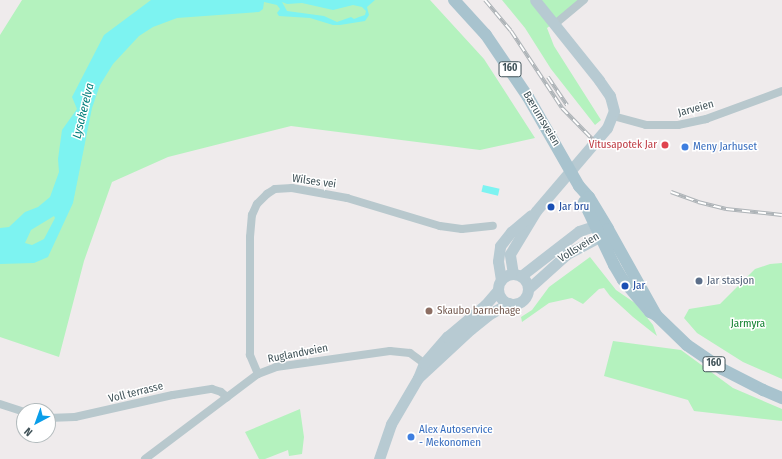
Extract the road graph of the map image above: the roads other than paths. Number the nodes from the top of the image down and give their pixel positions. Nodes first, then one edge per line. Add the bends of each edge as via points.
1 (454, 0) edge
2 (535, 0) edge
3 (584, 0) edge
4 (555, 24) junction
5 (782, 91) edge
6 (613, 116) junction
7 (536, 211) junction
8 (493, 226) dead end
9 (600, 231) junction
10 (517, 275) junction
11 (499, 285) junction
12 (528, 289) junction
13 (509, 303) junction
14 (427, 365) junction
15 (258, 374) junction
16 (227, 398) junction
17 (782, 398) edge
18 (0, 404) edge
19 (16, 409) edge
20 (56, 418) edge
21 (145, 459) edge
22 (379, 459) edge

1 - 9 main road, Bærumsveien / 160 via 486,36 517,80 557,144 579,186 589,198
2 - 4 main road
3 - 4 street
4 - 6 main road via 606,90 612,101
5 - 6 street, Jarveien via 706,119 678,125 646,126
6 - 7 main road via 605,130
7 - 10 main road via 510,254
7 - 11 main road via 511,232 500,246
8 - 15 street, Wilses vei via 462,229 440,226 346,198 292,188 275,189 267,194 257,204 252,215 250,236 250,355
9 - 10 main road, Vollsveien via 579,232
9 - 12 main road, Vollsveien via 567,254
9 - 17 main road, Bærumsveien / 160 via 656,315 687,345 722,369
10 - 11 main road via 504,277
10 - 12 main road via 525,280
11 - 13 main road via 502,299
11 - 14 main road via 485,305 447,337
12 - 13 main road via 522,301
13 - 14 main road via 488,316
14 - 15 street, Ruglandveien via 410,353 390,351 276,367
14 - 22 main road via 391,424
15 - 16 street, Ruglandveien
16 - 20 street, Voll terrasse via 221,392 212,389 75,417
16 - 21 street, Ruglandveien
18 - 19 street

